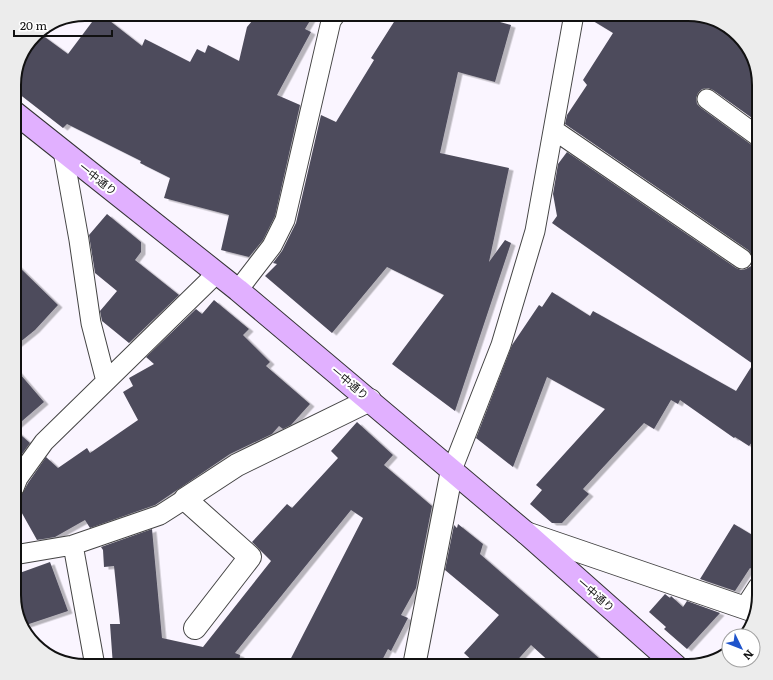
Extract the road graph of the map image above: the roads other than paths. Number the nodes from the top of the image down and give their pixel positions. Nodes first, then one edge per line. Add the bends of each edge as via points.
1 (331, 21) edge
2 (573, 21) edge
3 (707, 99) dead end
4 (21, 118) edge
5 (554, 130) junction
6 (752, 132) edge
7 (63, 151) junction
8 (742, 259) dead end
9 (217, 272) junction
10 (238, 290) junction
11 (106, 381) junction
12 (370, 400) junction
13 (452, 470) junction
14 (21, 474) edge
15 (185, 499) junction
16 (526, 533) junction
17 (73, 545) junction
18 (21, 554) edge
19 (750, 609) edge
20 (195, 628) dead end
21 (95, 659) edge
22 (415, 659) edge
23 (668, 659) edge

1 - 10 lane via 285,220 272,246
2 - 5 lane
3 - 6 lane
4 - 7 street, 一中通り
5 - 8 lane
5 - 13 lane via 535,231 501,346
7 - 9 street, 一中通り
7 - 11 lane via 91,323
9 - 10 street, 一中通り
9 - 11 lane
10 - 12 street, 一中通り
11 - 14 lane via 44,442
12 - 13 street, 一中通り
12 - 15 street via 237,465
13 - 16 street, 一中通り
13 - 22 street
15 - 17 lane via 160,515
15 - 20 street via 250,557
16 - 19 street
16 - 23 street, 一中通り
17 - 18 lane
17 - 21 lane

